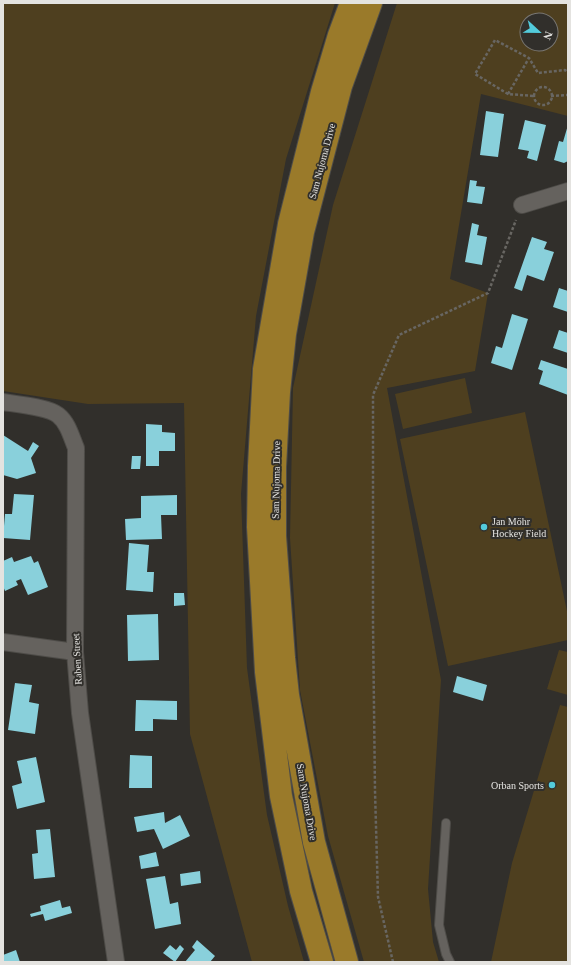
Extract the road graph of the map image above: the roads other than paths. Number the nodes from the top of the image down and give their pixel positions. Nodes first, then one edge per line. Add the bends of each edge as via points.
1 (351, 3) edge
2 (371, 3) edge
3 (568, 190) edge
4 (522, 205) road end
5 (3, 402) edge
6 (3, 642) edge
7 (75, 652) junction
8 (446, 823) dead end
9 (116, 962) edge
10 (322, 962) edge
11 (347, 962) edge
12 (450, 962) edge

1 - 10 highway, Sam Nujoma Drive via 322,92 289,224 264,369 259,466 258,527 266,672 281,796 301,891
2 - 11 highway, Sam Nujoma Drive via 342,86 303,232 285,334 275,467 275,543 288,695 314,842
3 - 4 street
5 - 7 street, Raben Street via 35,406 57,414 68,428 76,448
6 - 7 street
7 - 9 street, Raben Street via 80,713
8 - 12 lane via 439,924

